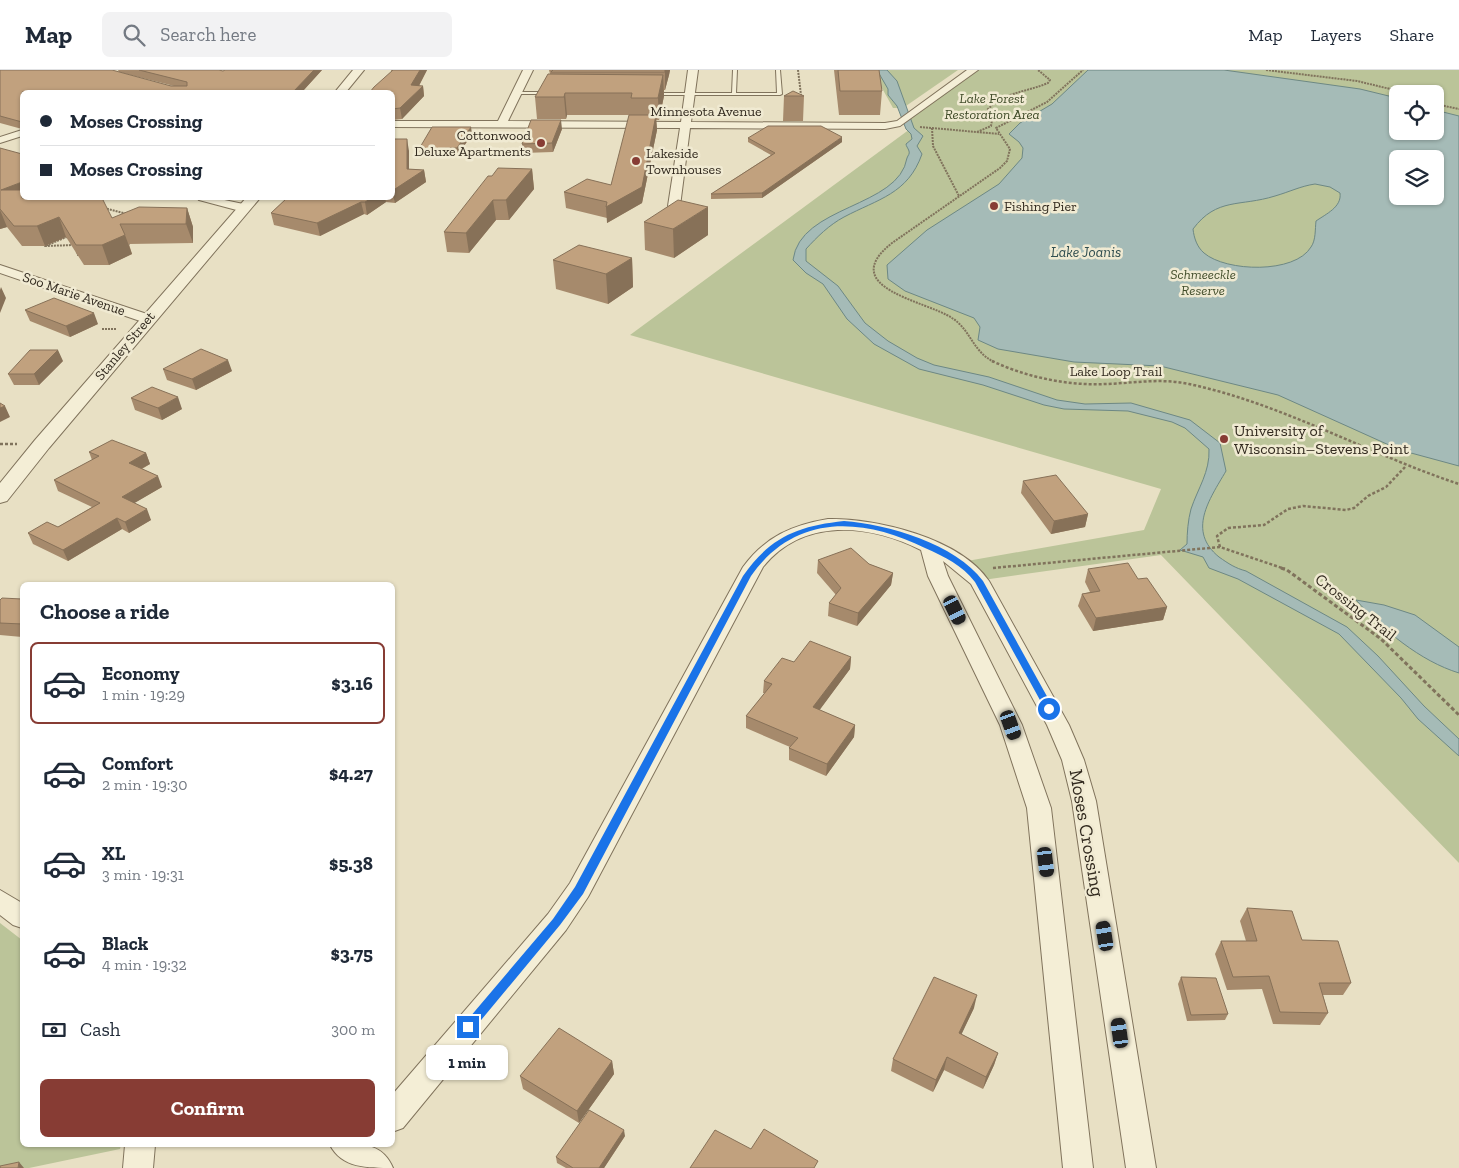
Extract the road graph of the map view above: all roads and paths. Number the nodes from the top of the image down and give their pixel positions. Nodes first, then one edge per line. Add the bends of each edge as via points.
1 (359, 70) edge
2 (528, 70) edge
3 (693, 70) edge
4 (735, 70) edge
5 (778, 70) edge
6 (973, 70) edge
7 (1038, 70) edge
8 (1083, 70) edge
9 (1266, 70) edge
10 (1389, 88) edge
11 (342, 90) edge
12 (517, 93) junction
13 (560, 93) edge
14 (646, 94) edge
15 (689, 94) junction
16 (734, 94) junction
17 (1444, 106) edge
18 (1459, 109) edge
19 (900, 123) junction
20 (395, 124) edge
21 (502, 124) junction
22 (685, 124) junction
23 (932, 128) junction
24 (977, 132) junction
25 (20, 134) edge
26 (1000, 134) junction
27 (0, 141) edge
28 (16, 146) dead end
29 (959, 196) junction
30 (221, 200) edge
31 (249, 203) edge
32 (96, 206) edge
33 (674, 206) edge
34 (130, 214) edge
35 (123, 223) edge
36 (115, 226) junction
37 (91, 227) junction
38 (123, 235) junction
39 (69, 236) junction
40 (116, 238) edge
41 (108, 242) edge
42 (74, 245) junction
43 (83, 245) edge
44 (92, 245) edge
45 (101, 245) junction
46 (0, 269) edge
47 (148, 319) junction
48 (1405, 467) junction
49 (1459, 484) edge
50 (4, 487) edge
51 (929, 546) junction
52 (1220, 547) junction
53 (970, 571) junction
54 (1459, 715) edge
55 (0, 901) edge
56 (20, 916) edge
57 (395, 1114) edge
58 (140, 1147) edge
59 (138, 1168) edge
60 (1078, 1168) edge
61 (1140, 1168) edge

1 - 11 street
2 - 12 street
3 - 15 street
4 - 16 lane
5 - 16 lane via 780,94
6 - 19 street
7 - 24 path via 1050,80 1048,83 1013,92 994,103 987,110 991,126
8 - 26 path via 1048,102 998,126
9 - 10 path via 1323,74
12 - 13 lane
12 - 21 street
14 - 15 lane
15 - 16 lane
15 - 22 street
17 - 18 path
19 - 22 street, Minnesota Avenue via 876,127
19 - 23 path
20 - 21 street, Minnesota Avenue
21 - 22 street, Minnesota Avenue
22 - 33 street
23 - 24 path
23 - 29 path via 933,146
24 - 26 path
25 - 27 street
26 - 29 path, Lake Loop Trail via 1008,141 1010,151 1004,163 989,178
27 - 28 street
29 - 48 path, Lake Loop Trail via 884,249 875,262 874,273 880,282 902,298 955,320 964,327 974,347 987,358 1009,368 1066,382 1107,384 1158,379 1190,384 1262,406
30 - 31 street
31 - 47 street, Stanley Street
32 - 34 path
35 - 36 path
36 - 37 path
36 - 37 path via 110,219
36 - 38 path
36 - 38 path via 143,226
37 - 39 path
37 - 39 path via 64,227
38 - 40 path
38 - 45 path via 129,245
39 - 42 path
39 - 42 path via 45,246
41 - 45 path
42 - 43 path
42 - 45 path via 78,255
44 - 45 path
46 - 47 street, Soo Marie Avenue
47 - 50 street, Stanley Street
48 - 49 path, Lake Loop Trail
48 - 52 path via 1386,487 1354,508 1303,506 1288,509 1264,525 1228,528 1216,536
51 - 53 street, Moses Crossing
51 - 57 street, Moses Crossing via 884,529 844,523 783,538 757,561 579,890 557,922
51 - 60 street via 938,576 1011,725 1038,808
52 - 53 path
52 - 54 path, Crossing Trail via 1287,570 1381,639
53 - 61 street, Moses Crossing via 979,581 1054,717 1073,760 1084,801
55 - 56 street
58 - 59 street

